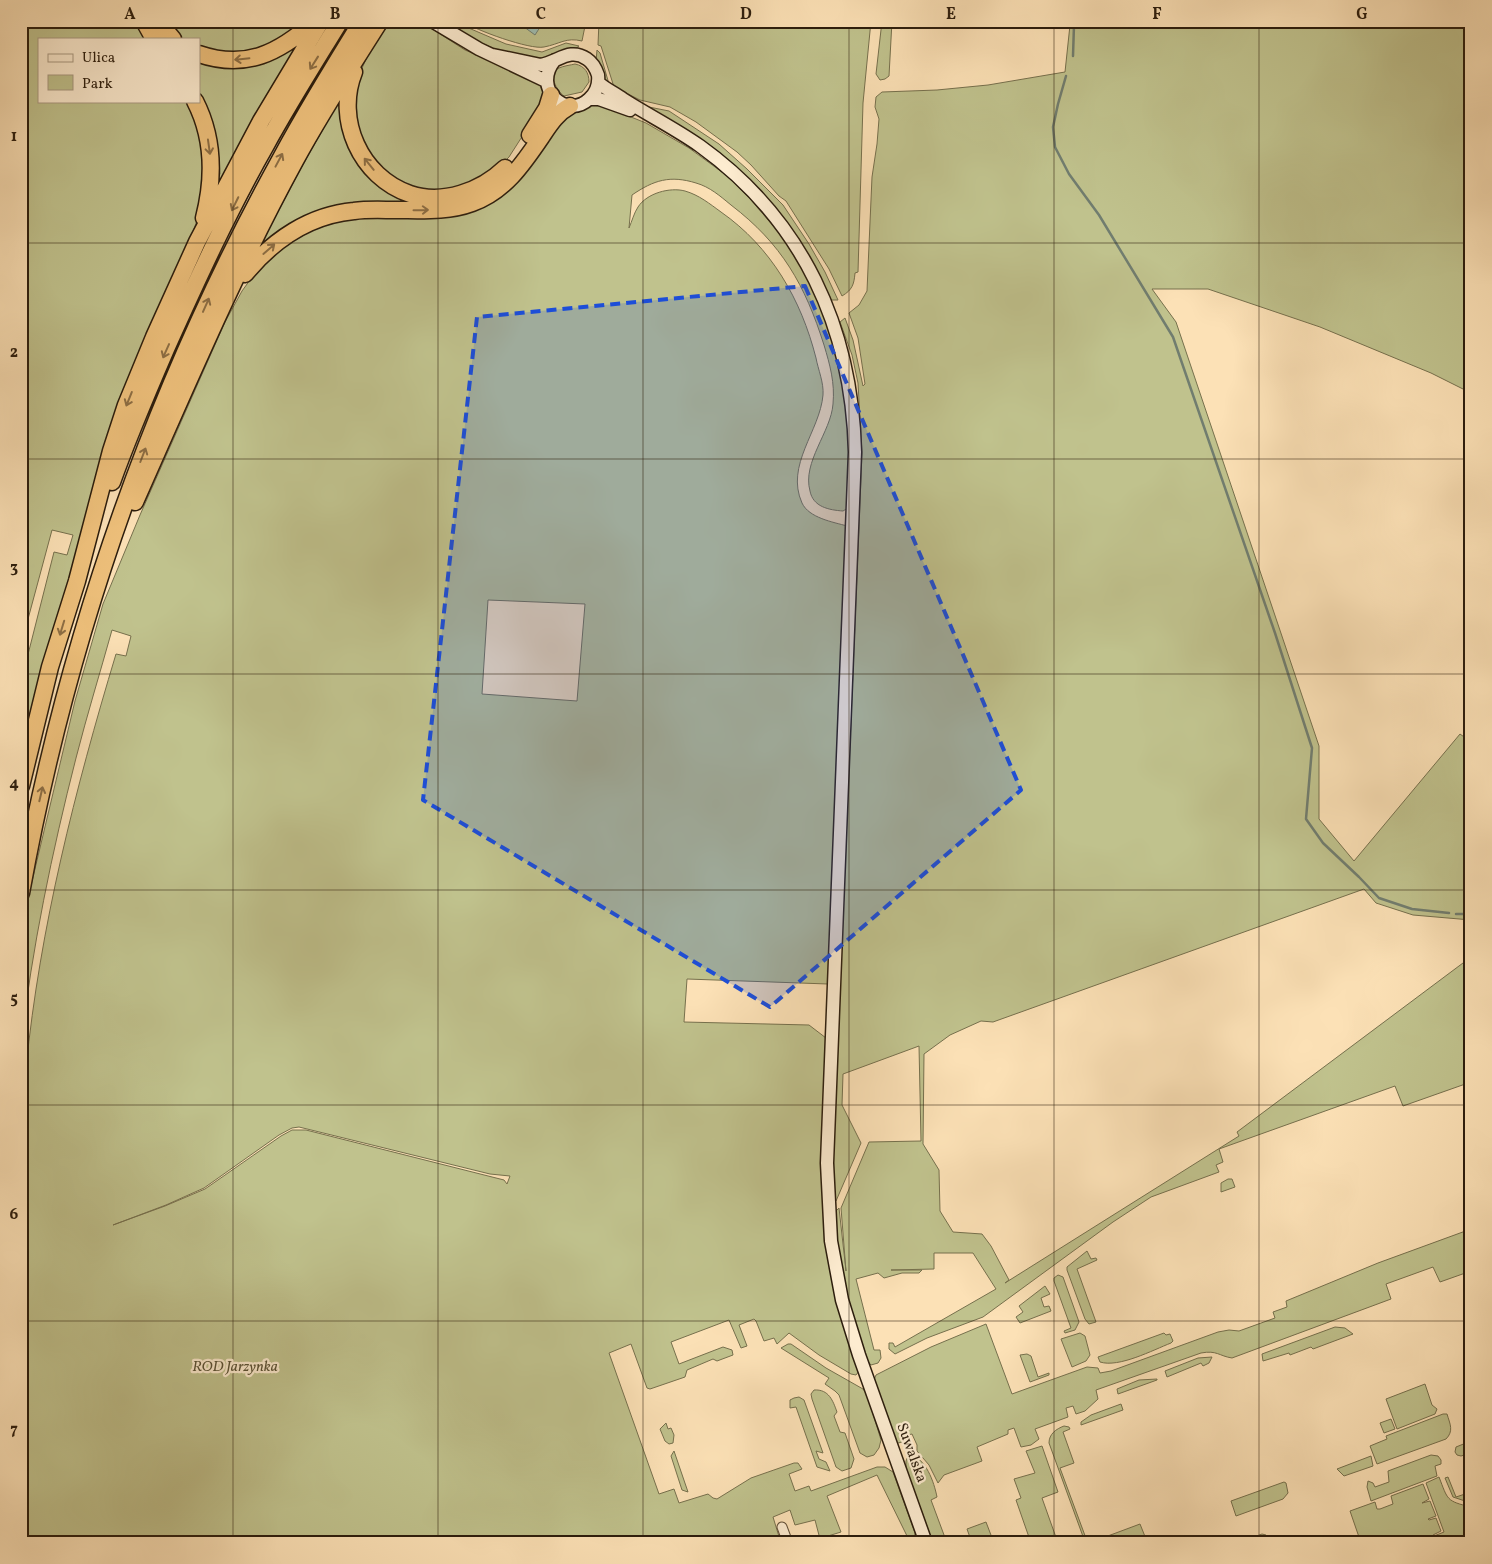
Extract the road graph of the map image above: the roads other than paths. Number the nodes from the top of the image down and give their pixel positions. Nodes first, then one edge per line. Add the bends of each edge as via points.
1 (144, 21) edge
2 (158, 21) edge
3 (315, 21) edge
4 (321, 21) edge
5 (340, 21) edge
6 (362, 21) edge
7 (380, 21) edge
8 (432, 21) edge
9 (153, 38) edge
10 (173, 38) edge
11 (367, 41) junction
12 (200, 54) edge
13 (493, 55) junction
14 (555, 60) junction
15 (598, 82) junction
16 (549, 88) junction
17 (590, 99) junction
18 (194, 102) edge
19 (570, 106) junction
20 (654, 119) junction
21 (198, 242) junction
22 (218, 315) junction
23 (76, 581) junction
24 (91, 600) junction
25 (21, 786) edge
26 (21, 893) edge
27 (782, 1527) dead end
28 (788, 1543) edge
29 (926, 1543) edge

1 - 9 highway
2 - 10 highway
3 -> 12 highway via 284,46 268,54 237,60
4 - 21 highway via 261,121
5 -> 23 highway via 265,146 191,293 115,472
24 -> 6 highway via 152,432 210,296 285,150
7 - 11 highway
8 - 13 main road
16 -> 11 highway via 547,108 506,167 494,178 478,188 452,195 410,194 382,178 369,166 348,123 349,90
11 - 22 highway via 295,161
13 - 14 main road via 541,65
13 - 16 main road
14 - 15 main road via 568,54 584,57 595,67
14 - 16 main road via 550,66
15 - 17 main road
15 - 20 main road
16 - 19 main road via 563,104
17 - 19 main road
17 - 20 main road via 599,99
18 -> 21 highway via 207,132 211,175
22 -> 19 highway via 258,259 277,242 318,218 355,210 447,209 471,204 491,194 520,168 558,114
20 - 29 main road, Suwalska via 699,146 732,172 768,208 790,236 829,310 853,402 855,452 827,1185 830,1234 847,1317
21 -> 23 highway via 126,405
22 - 24 highway
23 -> 25 highway via 50,668
26 -> 24 highway via 56,730
27 - 28 street

